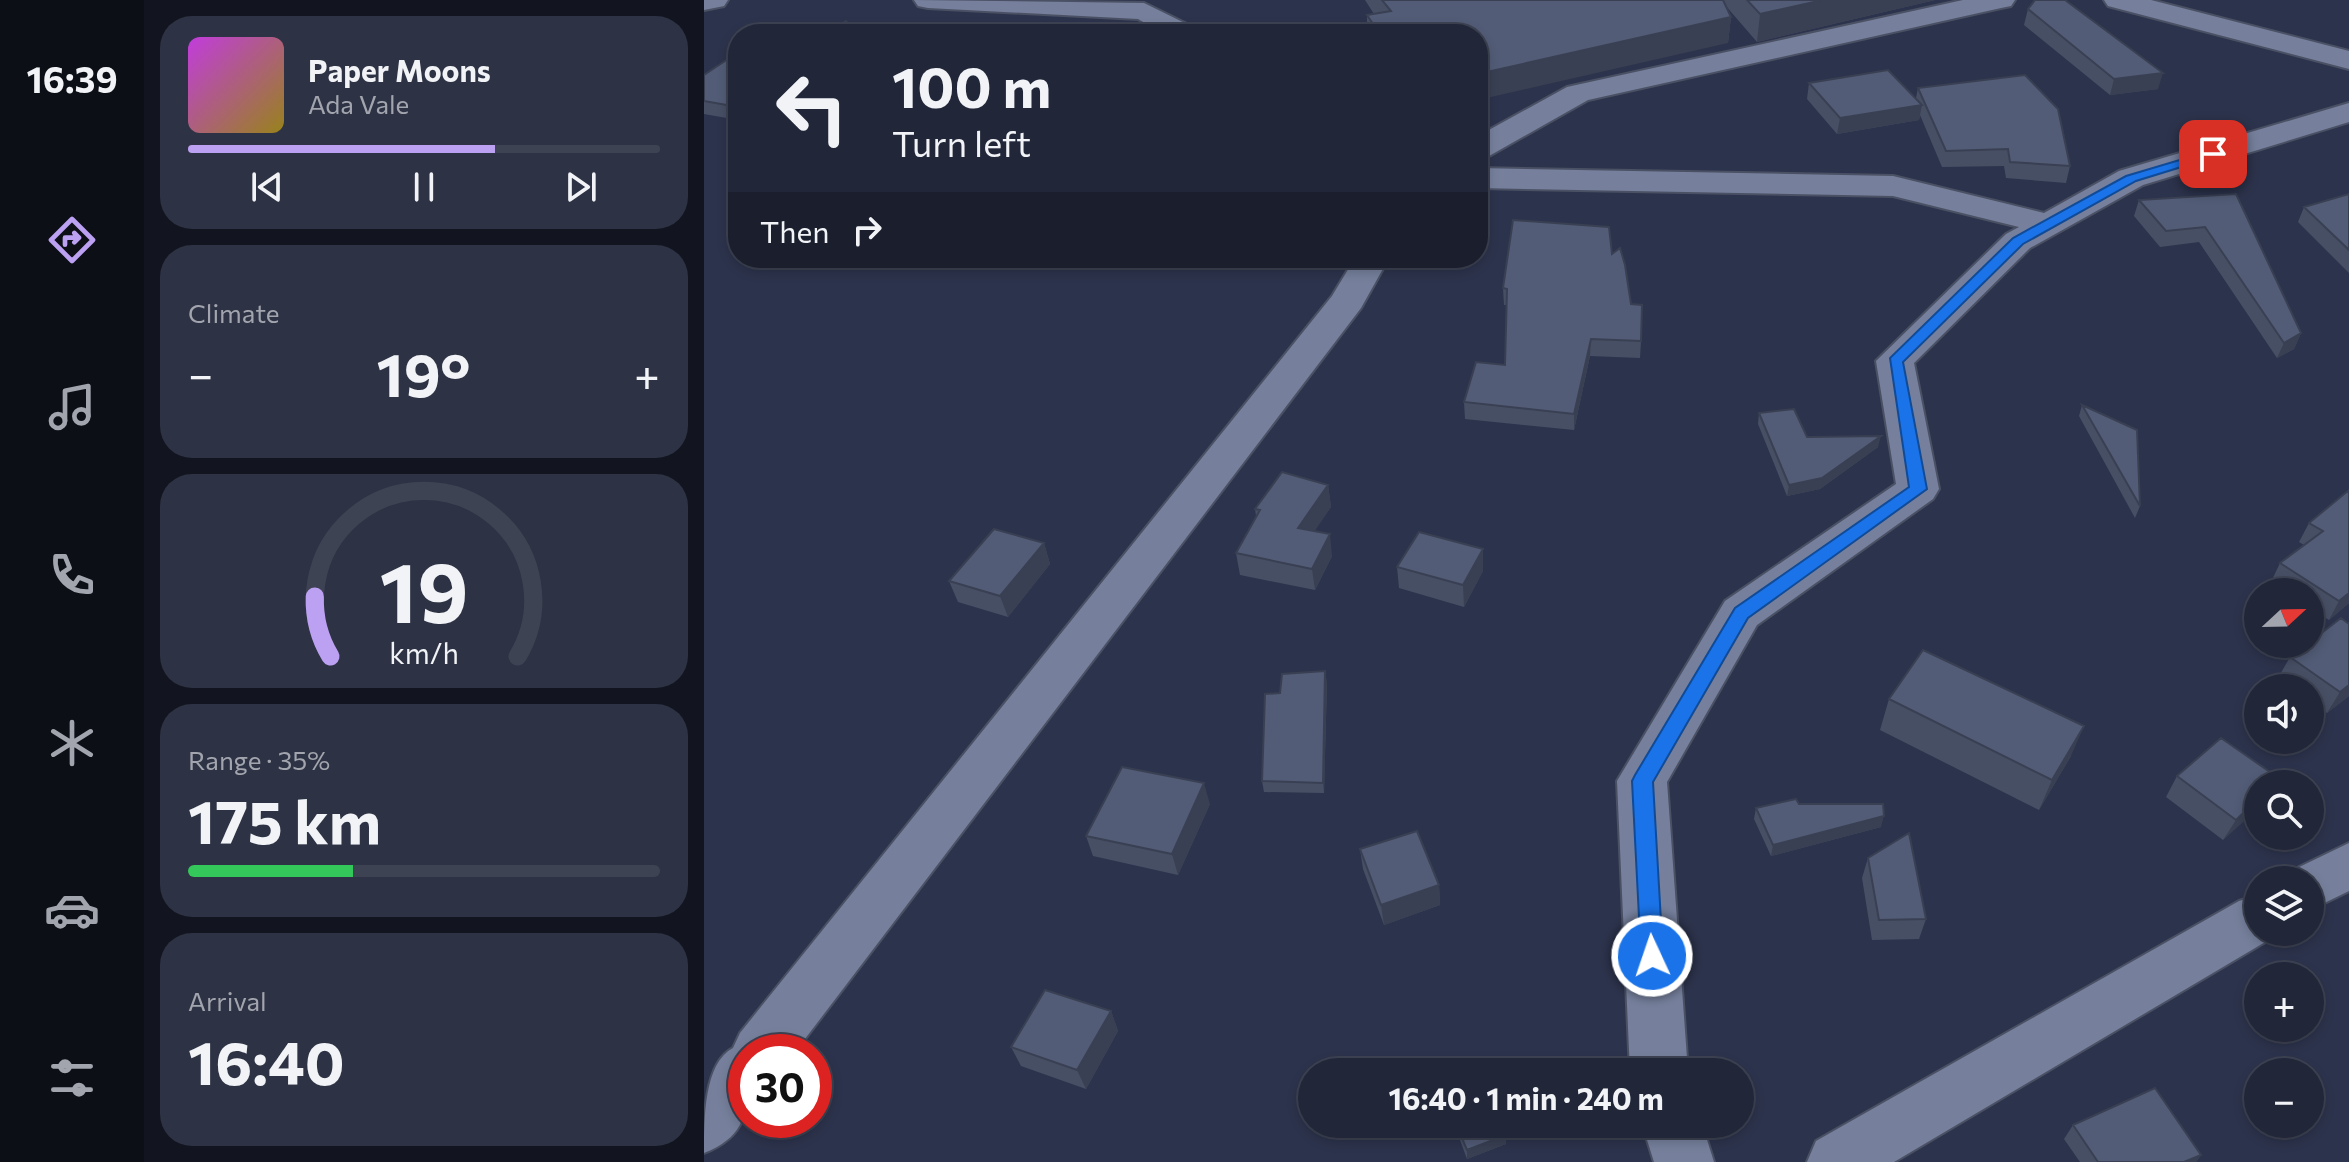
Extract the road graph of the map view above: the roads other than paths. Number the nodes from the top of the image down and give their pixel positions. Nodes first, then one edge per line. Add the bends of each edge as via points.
1 (714, 0) edge
2 (928, 0) edge
3 (2001, 0) edge
4 (2118, 0) edge
5 (704, 2) edge
6 (1167, 24) edge
7 (2349, 60) edge
8 (2349, 112) edge
9 (1488, 143) edge
10 (1488, 178) edge
11 (2049, 224) junction
12 (1366, 268) edge
13 (2349, 865) edge
14 (2324, 879) edge
15 (2244, 926) edge
16 (774, 1034) edge
17 (1658, 1058) edge
18 (728, 1093) edge
19 (704, 1124) edge
20 (1676, 1138) edge
21 (1684, 1162) edge
22 (1837, 1162) edge

1 - 5 street
2 - 6 street via 1144,11
3 - 9 street via 1578,93
4 - 7 street
8 - 11 street via 2131,178
10 - 11 street via 1893,186
11 - 17 street via 2018,241 1895,361 1918,489 1741,613 1642,781
12 - 16 street via 1348,300
13 - 14 street
15 - 22 street
18 - 19 street
20 - 21 street

